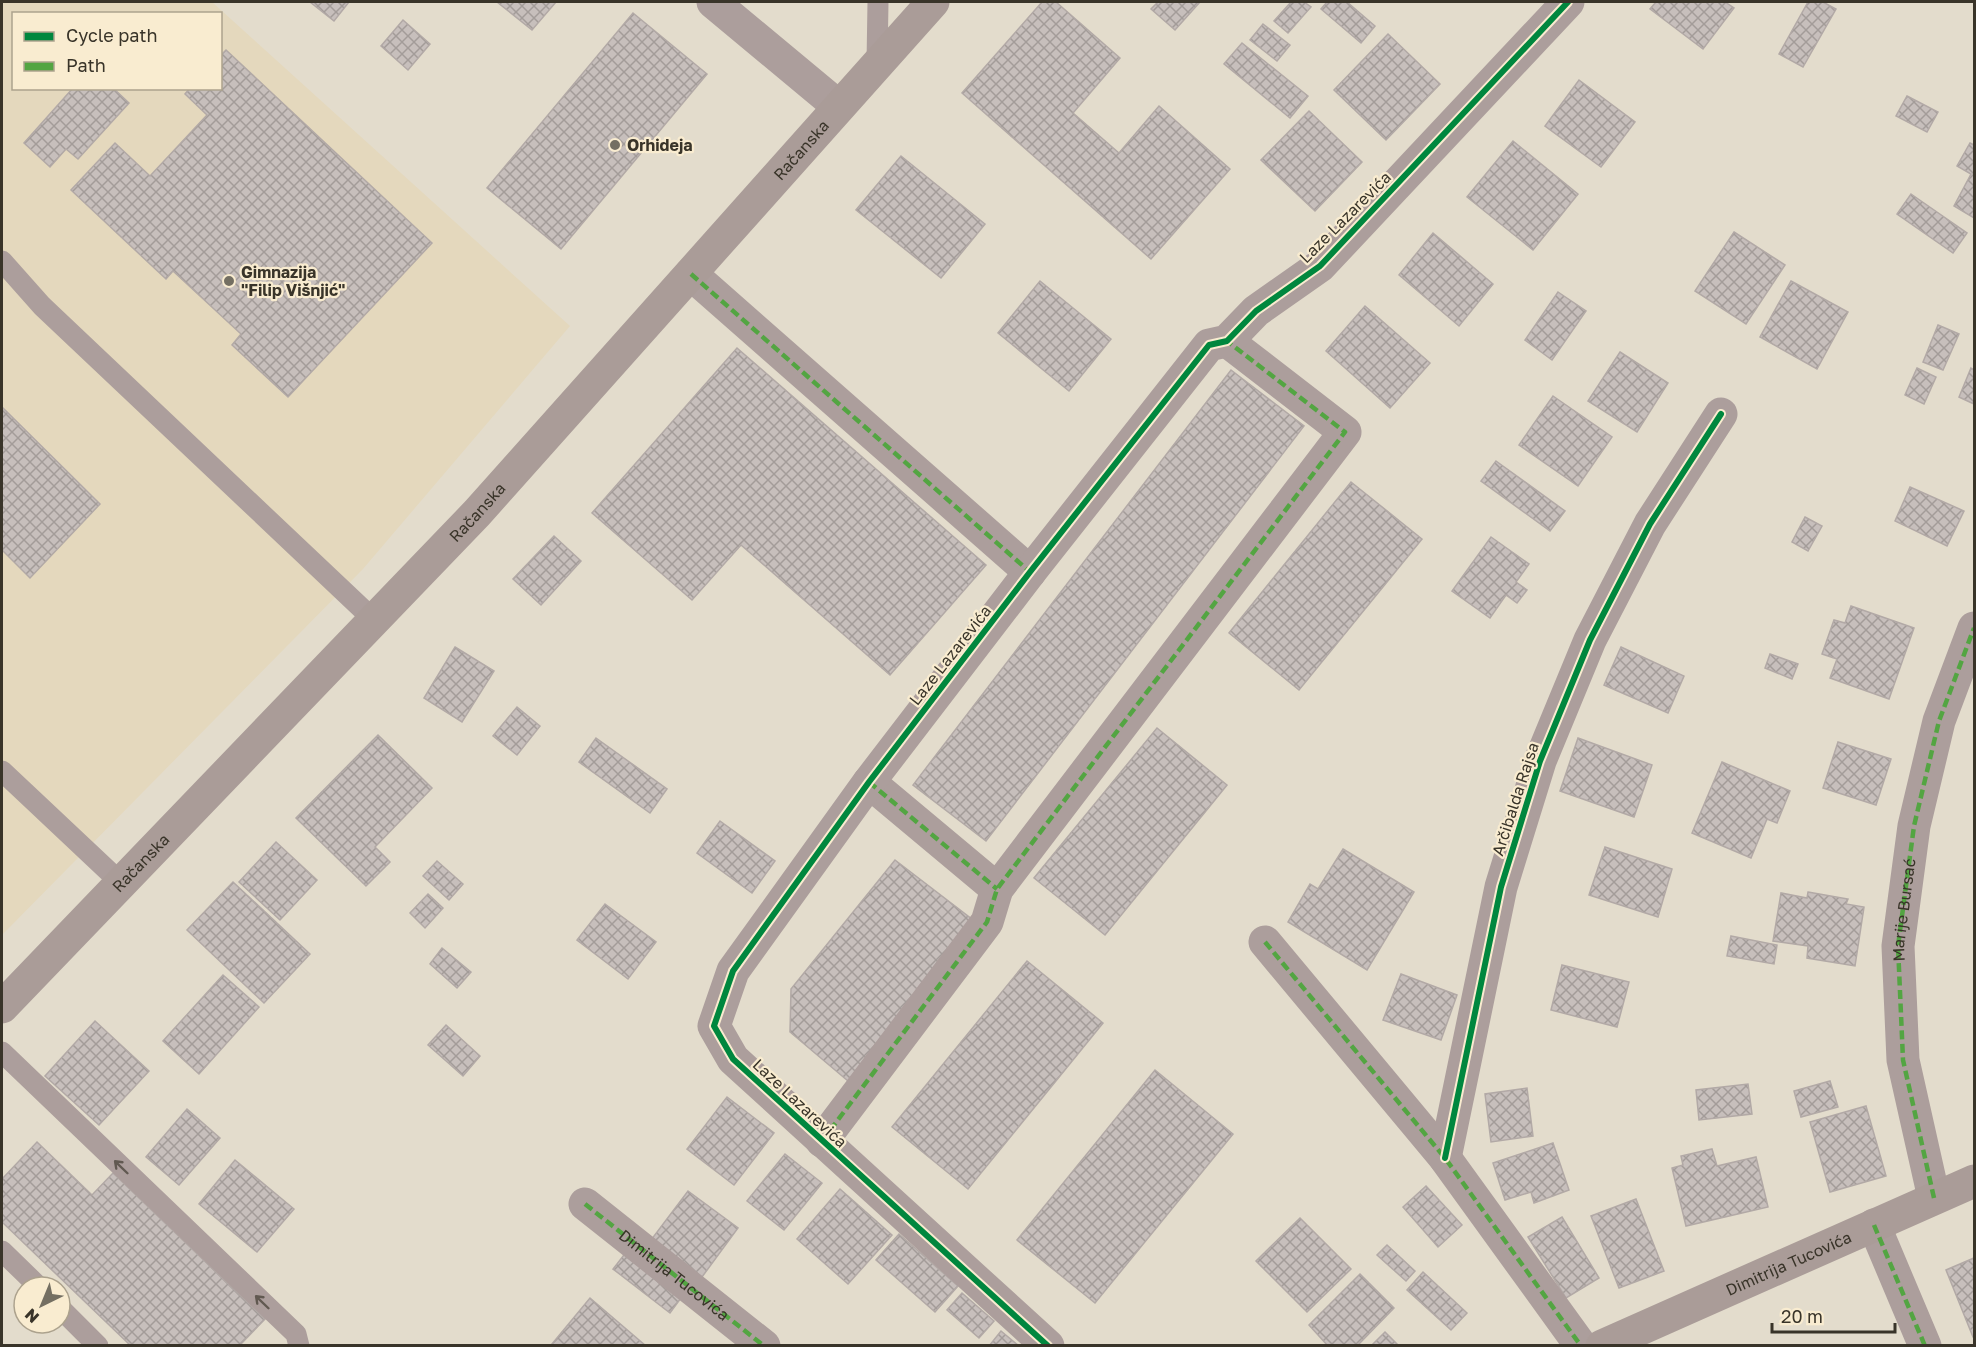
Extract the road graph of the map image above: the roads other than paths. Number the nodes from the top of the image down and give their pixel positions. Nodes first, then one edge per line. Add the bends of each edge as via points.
1 (713, 2) edge
2 (878, 2) edge
3 (933, 2) edge
4 (1568, 2) edge
5 (877, 63) junction
6 (838, 106) junction
7 (2, 261) edge
8 (691, 274) junction
9 (1227, 341) junction
10 (1721, 414) dead end
11 (1030, 572) junction
12 (374, 620) junction
13 (1974, 628) edge
14 (2, 771) edge
15 (869, 782) junction
16 (120, 882) junction
17 (997, 889) junction
18 (1264, 942) dead end
19 (2, 1006) edge
20 (2, 1053) edge
21 (822, 1141) junction
22 (1445, 1158) junction
23 (1974, 1181) edge
24 (1934, 1198) junction
25 (585, 1204) dead end
26 (1874, 1225) junction
27 (2, 1251) edge
28 (27, 1275) edge
29 (72, 1320) edge
30 (98, 1346) edge
31 (299, 1346) edge
32 (764, 1346) edge
33 (1048, 1346) edge
34 (1581, 1346) edge
35 (1602, 1346) edge
36 (1925, 1346) edge

1 - 6 street
2 - 5 lane
3 - 5 main road, Račanska
4 - 9 street, Laze Lazarevića via 1320,266 1256,311
5 - 6 main road, Račanska
6 - 8 main road, Račanska
7 - 12 lane via 42,306
8 - 11 street
8 - 12 main road, Račanska via 477,513
9 - 11 street, Laze Lazarevića via 1209,345
9 - 17 street, Laze Lazarevića via 1346,432
10 - 22 street, Arčibalda Rajsa via 1650,524 1606,608 1540,761 1501,887
11 - 15 street, Laze Lazarevića
12 - 16 main road, Račanska
13 - 24 street, Marije Bursać via 1939,721 1914,826 1898,946 1903,1060
14 - 16 lane
15 - 17 street
15 - 21 street, Laze Lazarevića via 733,971 714,1026 733,1059
16 - 19 main road, Račanska
17 - 21 street, Laze Lazarevića via 987,922
18 - 22 street
31 -> 20 lane via 296,1334
21 - 33 street, Laze Lazarevića
22 - 34 street
23 - 24 main road, Dimitrija Tucovića
24 - 26 main road, Dimitrija Tucovića
25 - 32 street, Dimitrija Tucovića
26 - 35 main road, Dimitrija Tucovića
26 - 36 street
27 - 28 lane
29 - 30 lane

